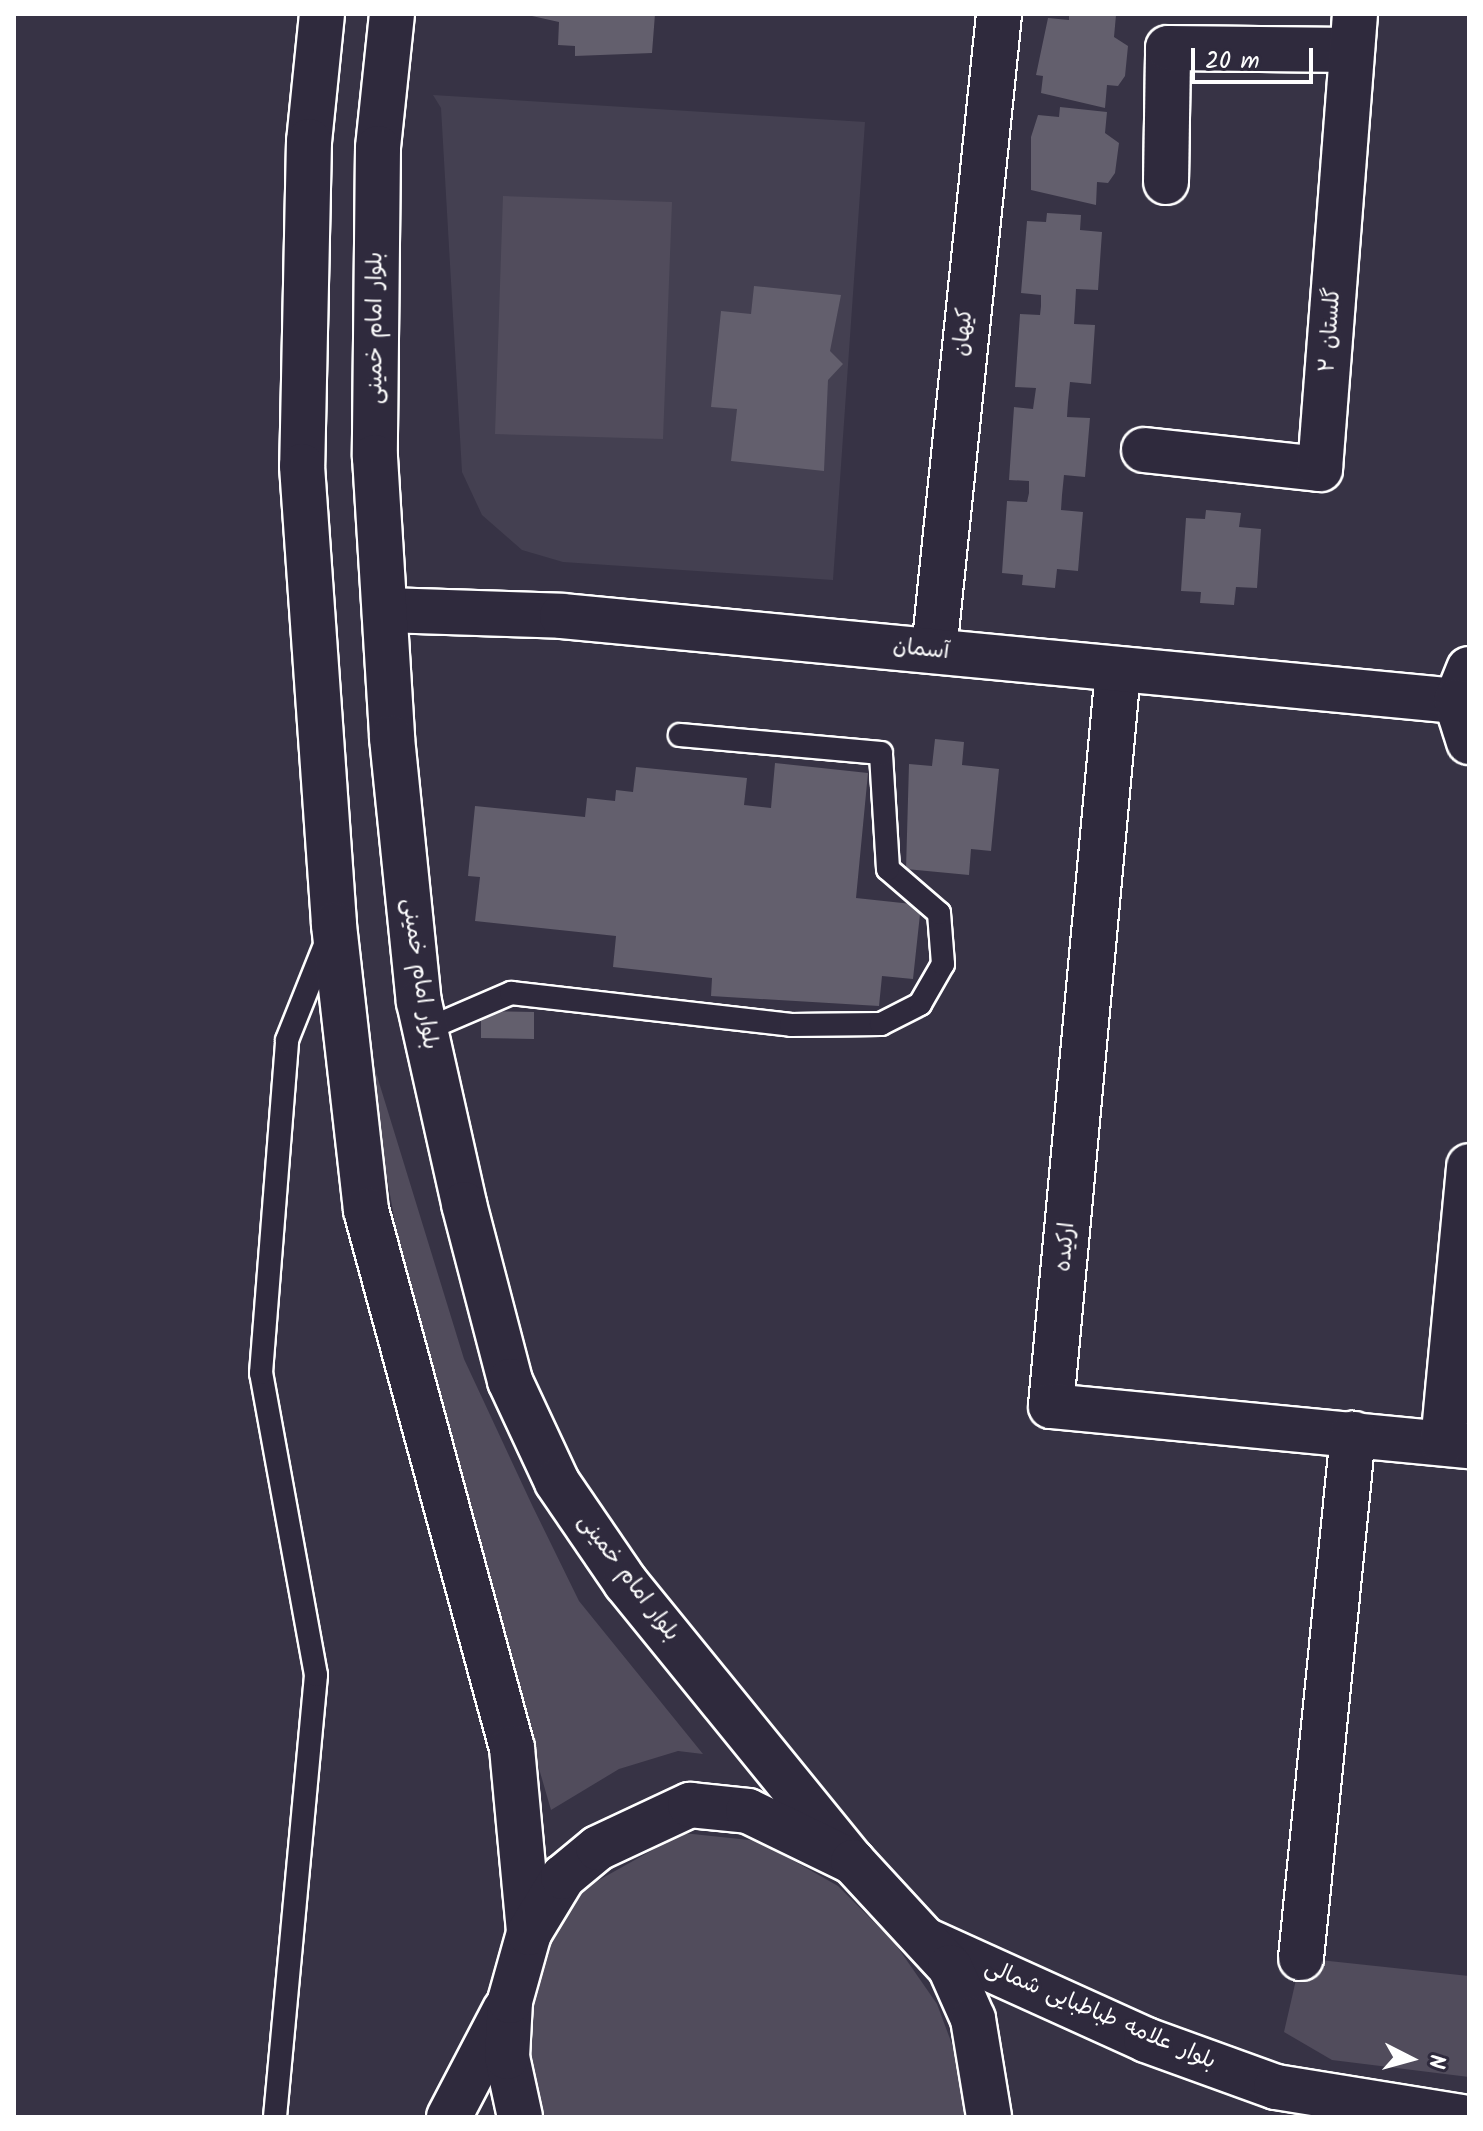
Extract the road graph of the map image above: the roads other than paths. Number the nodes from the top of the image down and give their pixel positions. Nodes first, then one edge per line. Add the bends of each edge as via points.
1 (322, 14) edge
2 (392, 14) edge
3 (999, 14) edge
4 (1354, 32) edge
5 (1166, 182) dead end
6 (1144, 450) dead end
7 (385, 610) junction
8 (934, 651) junction
9 (1118, 671) junction
10 (1462, 685) edge
11 (680, 735) dead end
12 (1469, 742) edge
13 (334, 925) junction
14 (425, 1030) junction
15 (1469, 1166) edge
16 (1353, 1434) junction
17 (1456, 1445) edge
18 (853, 1862) junction
19 (529, 1933) junction
20 (928, 1941) junction
21 (1301, 1958) dead end
22 (510, 2001) junction
23 (275, 2117) edge
24 (449, 2117) edge
25 (520, 2117) edge
26 (989, 2117) edge
27 (1462, 2117) edge

1 - 13 main road via 309,141 302,466
2 - 7 main road, بلوار امام خمینی via 378,148 375,457
3 - 8 main road, کیهان
4 - 5 main road via 1168,48
4 - 6 main road, گلستان ۲ via 1320,469
7 - 8 main road, آسمان via 562,616
7 - 14 main road, بلوار امام خمینی
8 - 9 main road, آسمان
9 - 10 main road, آسمان
9 - 16 main road, ارکیده via 1051,1406
10 - 12 main road
11 - 14 lane via 881,753 888,869 939,913 943,964 920,1004 881,1024 791,1025 511,993
13 - 19 main road via 366,1210 512,1748
13 - 23 lane via 287,1040 261,1373 316,1675
14 - 18 main road, بلوار امام خمینی via 510,1381 557,1482 626,1583
15 - 17 main road
16 - 17 main road, ارکیده
16 - 21 main road
18 - 19 main road via 748,1811 690,1805 598,1848 563,1877
18 - 20 main road, بلوار امام خمینی
19 - 22 main road
20 - 26 main road, بلوار امام خمینی via 950,1967 973,2019
20 - 27 main road, بلوار علامه طباطبایی شمالی via 1146,2040 1276,2087
22 - 24 main road
22 - 25 main road via 507,2057

